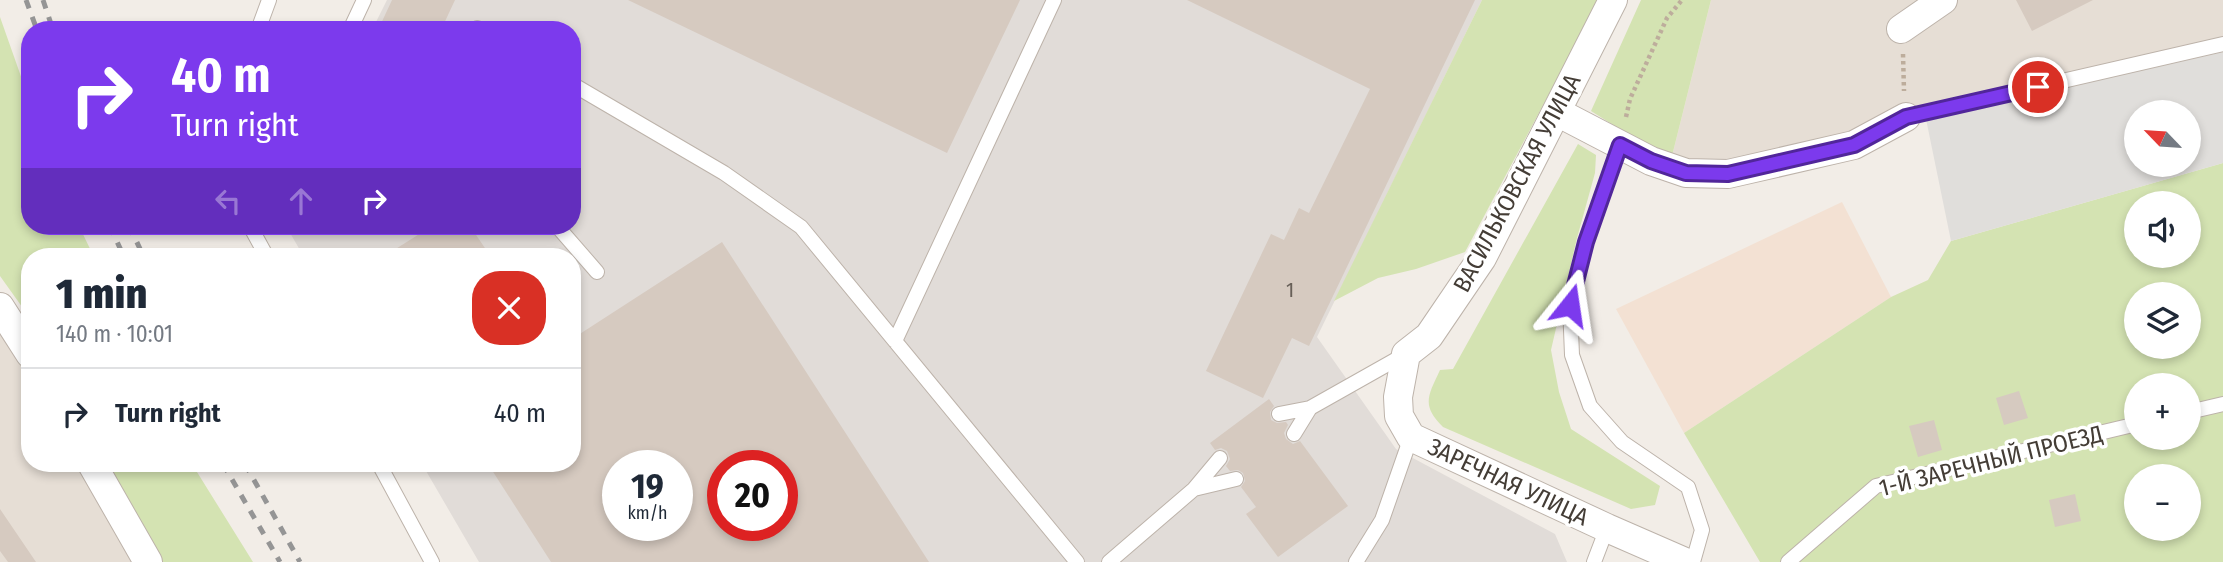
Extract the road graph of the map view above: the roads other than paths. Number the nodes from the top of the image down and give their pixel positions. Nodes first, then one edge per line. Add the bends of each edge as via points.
1 (269, 0) edge
2 (364, 0) edge
3 (1054, 0) edge
4 (1613, 0) edge
5 (1943, 0) edge
6 (261, 21) edge
7 (354, 21) edge
8 (1901, 29) road end
9 (2223, 44) edge
10 (581, 89) edge
11 (1557, 113) junction
12 (1906, 117) joint
13 (1620, 145) junction
14 (581, 254) edge
15 (597, 272) dead end
16 (0, 307) edge
17 (21, 340) edge
18 (895, 341) junction
19 (1406, 354) junction
20 (2223, 404) edge
21 (1310, 408) junction
22 (2201, 409) edge
23 (1279, 414) dead end
24 (2124, 427) edge
25 (1294, 434) dead end
26 (1411, 437) junction
27 (1220, 458) dead end
28 (97, 472) edge
29 (383, 472) edge
30 (1236, 479) dead end
31 (1194, 489) junction
32 (1607, 528) junction
33 (148, 562) edge
34 (432, 562) edge
35 (1077, 562) edge
36 (1109, 562) edge
37 (1356, 562) edge
38 (1594, 562) edge
39 (1685, 562) edge
40 (1693, 562) edge
41 (1788, 562) edge

1 - 6 lane
2 - 7 lane
3 - 18 lane
4 - 11 street, ВАСИЛЬКОВСКАЯ УЛИЦА
5 - 8 street
9 - 12 lane
10 - 18 lane via 724,173 801,227
11 - 13 street
11 - 19 street, ВАСИЛЬКОВСКАЯ УЛИЦА via 1482,258 1429,336
12 - 13 street via 1854,145 1728,174 1686,173
13 - 40 lane via 1586,242 1570,305 1572,355 1590,406 1622,442 1688,487 1702,530
14 - 15 lane
16 - 17 street
18 - 35 lane
19 - 21 lane
19 - 26 street, ЗАРЕЧНАЯ УЛИЦА via 1399,416
20 - 22 lane
21 - 23 lane
21 - 25 lane
24 - 41 lane, 1-Й ЗАРЕЧНЫЙ ПРОЕЗД via 1876,486
26 - 32 street, ЗАРЕЧНАЯ УЛИЦА
26 - 37 lane via 1382,520
27 - 31 lane
28 - 33 street
29 - 34 lane
30 - 31 lane
31 - 36 lane
32 - 38 lane
32 - 39 street, ЗАРЕЧНАЯ УЛИЦА

